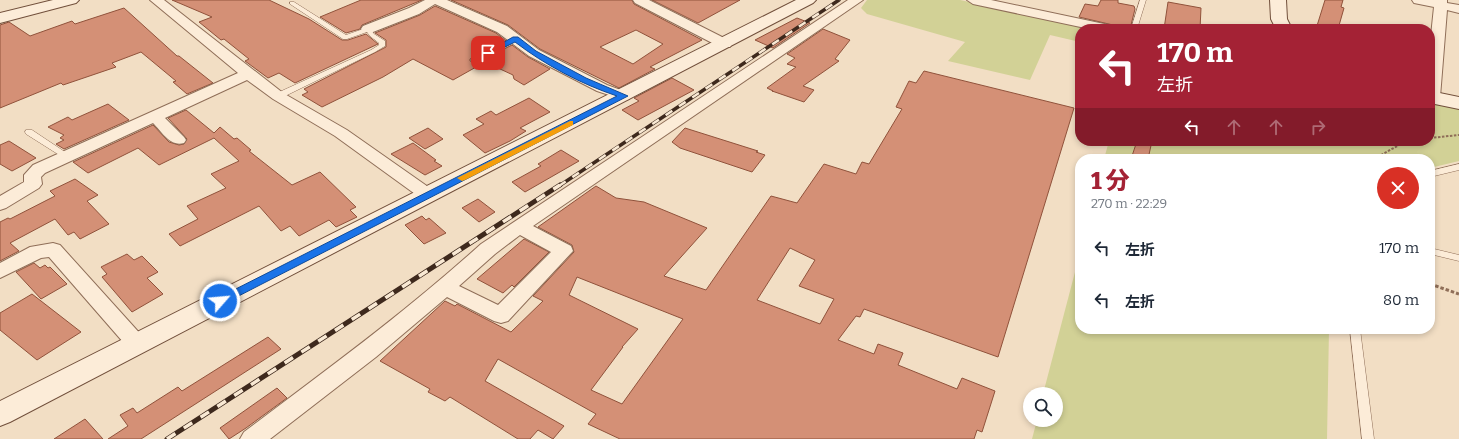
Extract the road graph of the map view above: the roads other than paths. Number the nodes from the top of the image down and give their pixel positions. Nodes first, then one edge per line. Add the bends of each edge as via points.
1 (42, 0) edge
2 (71, 0) edge
3 (156, 0) edge
4 (435, 0) edge
5 (639, 0) edge
6 (808, 0) edge
7 (857, 0) edge
8 (973, 0) edge
9 (1143, 0) edge
10 (1278, 0) edge
11 (1418, 0) edge
12 (1440, 2) edge
13 (292, 3) dead end
14 (1459, 9) edge
15 (0, 11) edge
16 (0, 18) edge
17 (1086, 24) edge
18 (1136, 24) edge
19 (1282, 24) edge
20 (368, 29) junction
21 (516, 39) junction
22 (726, 44) junction
23 (1435, 55) edge
24 (475, 60) dead end
25 (248, 74) junction
26 (278, 96) junction
27 (624, 96) junction
28 (1435, 98) edge
29 (1459, 103) edge
30 (154, 116) junction
31 (29, 132) dead end
32 (178, 140) dead end
33 (67, 156) junction
34 (1459, 168) edge
35 (1435, 173) edge
36 (428, 195) junction
37 (0, 204) edge
38 (519, 227) junction
39 (1435, 251) edge
40 (1459, 258) edge
41 (0, 271) edge
42 (446, 288) junction
43 (1356, 334) edge
44 (137, 344) junction
45 (0, 414) edge
46 (252, 439) edge
47 (1368, 439) edge

1 - 15 street
2 - 16 street
3 - 25 street
4 - 20 street
4 - 21 street via 502,29
5 - 22 street
6 - 22 street
7 - 38 street
8 - 17 street
9 - 18 lane
10 - 19 street
11 - 12 street
12 - 14 street
12 - 23 street
13 - 20 lane via 345,38
20 - 26 lane via 383,42 382,46
21 - 24 lane
21 - 27 street via 534,53 583,79
22 - 27 street
25 - 26 street
25 - 30 street
26 - 36 street via 341,133
27 - 36 street
28 - 29 street
30 - 32 street
30 - 33 street
31 - 33 lane
33 - 37 street via 39,169 32,175 33,184
34 - 35 lane
36 - 44 street
38 - 42 street via 488,249
38 - 42 street via 564,251 501,315
39 - 40 lane
41 - 44 street via 37,252 53,250
42 - 46 street
43 - 47 lane
44 - 45 street

